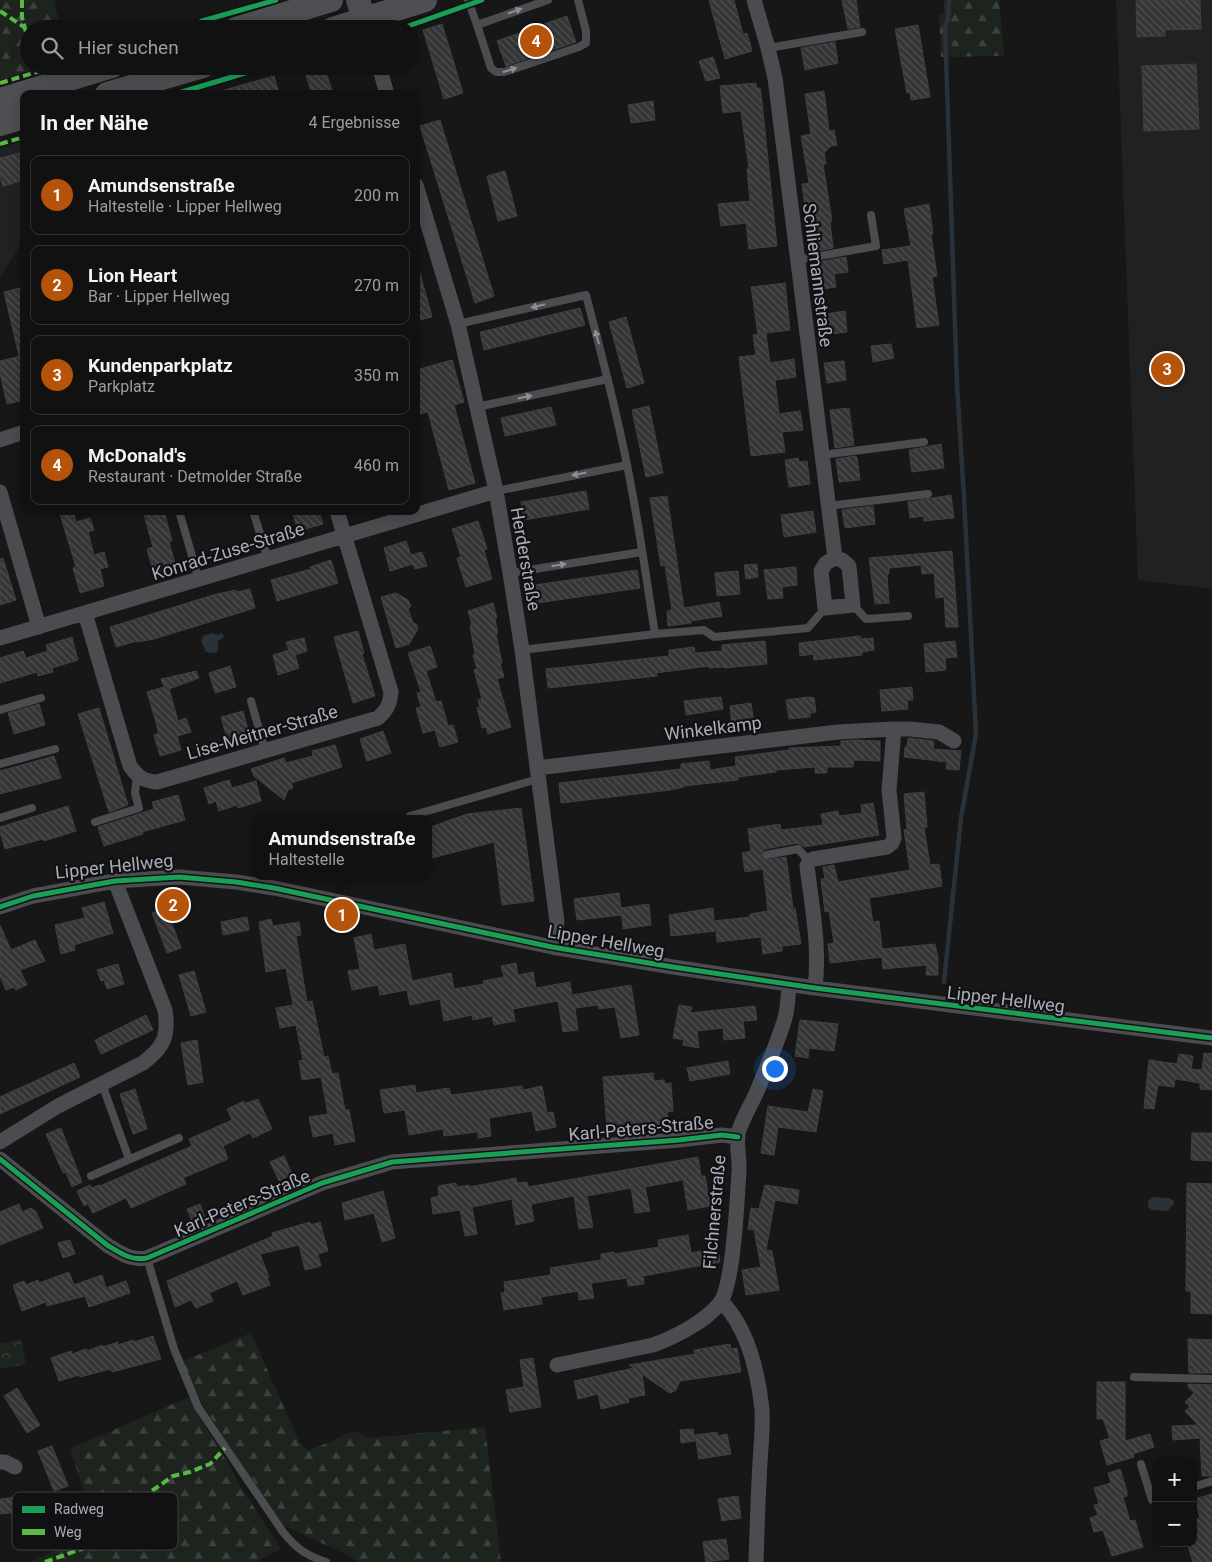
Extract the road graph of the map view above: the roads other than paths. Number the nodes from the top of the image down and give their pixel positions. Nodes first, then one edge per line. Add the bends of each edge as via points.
1 (331, 0) edge
2 (425, 0) edge
3 (468, 0) edge
4 (548, 0) edge
5 (578, 0) edge
6 (754, 0) edge
7 (294, 13) edge
8 (363, 16) edge
9 (269, 20) edge
10 (477, 25) junction
11 (862, 32) dead end
12 (768, 48) junction
13 (89, 75) edge
14 (172, 75) edge
15 (382, 75) edge
16 (54, 89) edge
17 (122, 90) edge
18 (387, 90) edge
19 (20, 96) edge
20 (0, 100) edge
21 (20, 118) edge
22 (0, 124) edge
23 (420, 198) edge
24 (871, 215) dead end
25 (797, 260) junction
26 (458, 324) junction
27 (608, 379) junction
28 (477, 407) junction
29 (20, 433) edge
30 (0, 440) edge
31 (924, 442) dead end
32 (822, 455) junction
33 (627, 464) junction
34 (496, 491) junction
35 (0, 492) edge
36 (928, 494) dead end
37 (828, 506) junction
38 (420, 514) edge
39 (180, 515) edge
40 (254, 515) edge
41 (338, 515) edge
42 (417, 515) edge
43 (344, 537) junction
44 (642, 552) junction
45 (835, 558) junction
46 (268, 559) junction
47 (510, 573) junction
48 (199, 580) junction
49 (853, 605) junction
50 (825, 608) junction
51 (85, 614) junction
52 (908, 616) dead end
53 (39, 627) junction
54 (655, 634) junction
55 (0, 638) edge
56 (522, 650) junction
57 (41, 698) dead end
58 (251, 701) dead end
59 (0, 710) edge
60 (894, 729) junction
61 (954, 741) dead end
62 (55, 749) dead end
63 (266, 750) junction
64 (0, 764) edge
65 (538, 773) junction
66 (137, 776) junction
67 (32, 808) dead end
68 (413, 815) edge
69 (0, 818) edge
70 (95, 822) dead end
71 (766, 855) dead end
72 (808, 862) junction
73 (115, 881) junction
74 (0, 907) edge
75 (552, 947) junction
76 (789, 984) junction
77 (815, 988) junction
78 (1212, 1038) edge
79 (102, 1084) junction
80 (738, 1137) junction
81 (179, 1138) dead end
82 (0, 1142) edge
83 (0, 1159) edge
84 (129, 1159) junction
85 (91, 1176) dead end
86 (147, 1258) junction
87 (721, 1301) junction
88 (557, 1365) dead end
89 (1134, 1377) dead end
90 (1212, 1379) edge
91 (1141, 1464) dead end
92 (1212, 1480) edge
93 (1197, 1485) edge
94 (1152, 1500) edge
95 (326, 1562) edge
96 (756, 1562) edge

1 - 7 main road
2 - 8 main road
3 - 10 lane
10 -> 4 lane
10 -> 5 lane via 492,68 496,72 504,72 586,42
6 - 12 street, Schliemannstraße
7 - 9 main road
11 - 12 lane
12 - 25 street, Schliemannstraße via 775,78
13 - 16 main road
14 - 17 main road
15 - 18 street
19 - 20 main road
21 - 22 main road
23 - 26 street, Herderstraße
24 - 25 lane via 876,246
25 - 32 street, Schliemannstraße
27 -> 26 lane via 586,295
26 - 28 street, Herderstraße
28 -> 27 lane
27 - 33 lane
28 - 34 street, Herderstraße
29 - 30 street
31 - 32 lane
32 - 37 street, Schliemannstraße
33 -> 34 lane
33 - 44 lane
34 - 38 street, Konrad-Zuse-Straße
34 - 47 street, Herderstraße
35 - 53 street
36 - 37 lane
37 - 45 street, Schliemannstraße
39 - 48 lane
40 - 46 lane
41 - 43 street, Lise-Meitner-Straße
42 - 43 street, Konrad-Zuse-Straße
43 - 46 street, Konrad-Zuse-Straße
43 - 63 street, Lise-Meitner-Straße via 391,692 387,710 378,718
47 -> 44 lane
44 - 54 lane
45 - 49 street via 849,566
45 - 50 street via 821,571
46 - 48 street, Konrad-Zuse-Straße
47 - 56 street, Herderstraße
48 - 51 street, Konrad-Zuse-Straße
49 - 50 street
49 - 52 lane via 866,619
50 - 54 lane via 808,628 714,637 704,630
51 - 53 street, Konrad-Zuse-Straße
51 - 66 street via 130,766
53 - 55 street, Konrad-Zuse-Straße
54 - 56 lane
56 - 65 street, Herderstraße
57 - 59 lane
58 - 63 lane
60 - 61 street, Winkelkamp via 940,732
60 - 65 street, Winkelkamp via 838,732
60 - 72 street via 889,790 892,843 887,847
62 - 64 lane
63 - 66 street, Lise-Meitner-Straße via 157,782 146,782
65 - 68 lane
65 - 75 street, Herderstraße via 557,922
66 - 70 lane via 135,793 139,808
67 - 69 lane
71 - 72 lane via 798,849
72 - 77 street via 817,937
73 - 74 street, Lipper Hellweg via 33,896
73 - 75 street, Lipper Hellweg via 179,877 236,882
73 - 79 street via 165,1010 167,1024 164,1038 154,1054
75 - 76 street, Lipper Hellweg
76 - 77 street, Lipper Hellweg
76 - 80 street, Filchnerstraße via 785,1017
77 - 78 street, Lipper Hellweg
79 - 82 street via 58,1106
79 - 84 lane
80 - 86 street, Karl-Peters-Straße via 722,1135 392,1162 322,1183
80 - 87 street, Filchnerstraße via 740,1161 736,1220 731,1264
81 - 84 lane
83 - 86 street via 107,1245 132,1259
84 - 85 lane
86 - 95 lane via 174,1349 198,1408 295,1547 309,1557
87 - 88 street via 699,1320 665,1341
87 - 96 street via 746,1341 762,1412
89 - 90 lane
91 - 94 lane
92 - 93 lane

